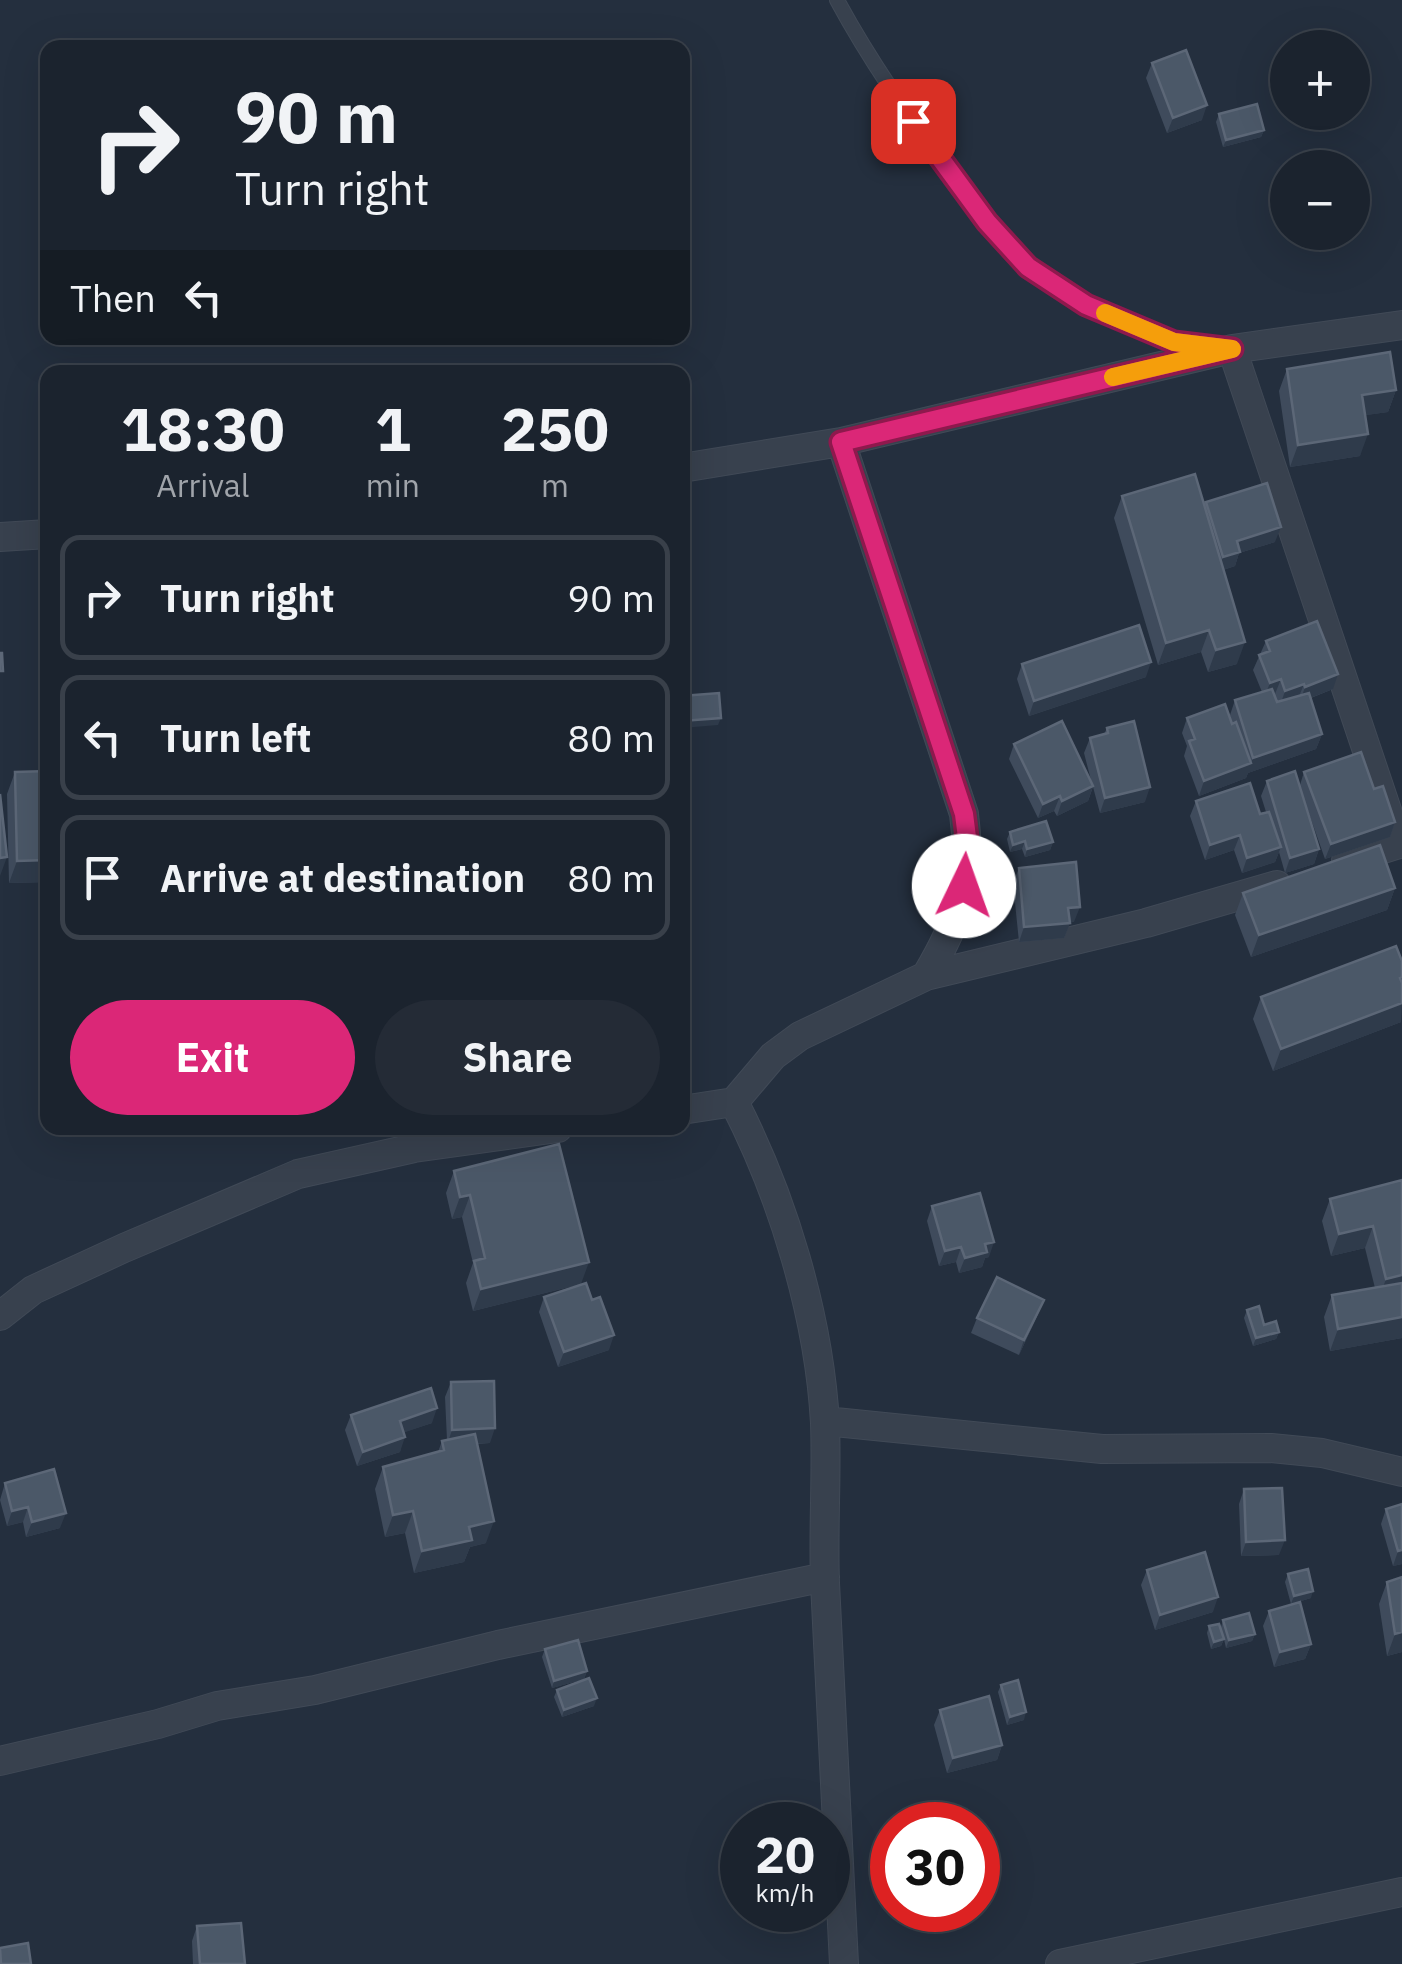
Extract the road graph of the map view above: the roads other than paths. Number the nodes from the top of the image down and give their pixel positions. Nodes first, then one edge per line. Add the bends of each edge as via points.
1 (837, 0) edge
2 (1402, 326) edge
3 (1232, 349) junction
4 (841, 442) junction
5 (690, 467) edge
6 (40, 535) edge
7 (0, 538) edge
8 (1401, 846) edge
9 (926, 976) junction
10 (734, 1102) junction
11 (690, 1109) edge
12 (456, 1135) edge
13 (412, 1138) edge
14 (0, 1316) edge
15 (824, 1420) junction
16 (1402, 1472) edge
17 (825, 1577) junction
18 (0, 1761) edge
19 (1402, 1892) edge
20 (844, 1964) edge
21 (1060, 1964) edge

1 - 3 lane via 944,165 1028,267 1086,305 1174,342
2 - 3 street
3 - 4 street
3 - 8 street
4 - 5 street
4 - 9 street via 964,814 964,886 953,931
6 - 7 street
8 - 9 street via 1146,924
9 - 10 street via 800,1036
10 - 11 street
10 - 15 street via 789,1236
12 - 13 street
13 - 14 street via 298,1174 33,1290
15 - 16 street via 1102,1449 1271,1448
15 - 17 street
17 - 18 street via 217,1706
17 - 20 street
19 - 21 street

